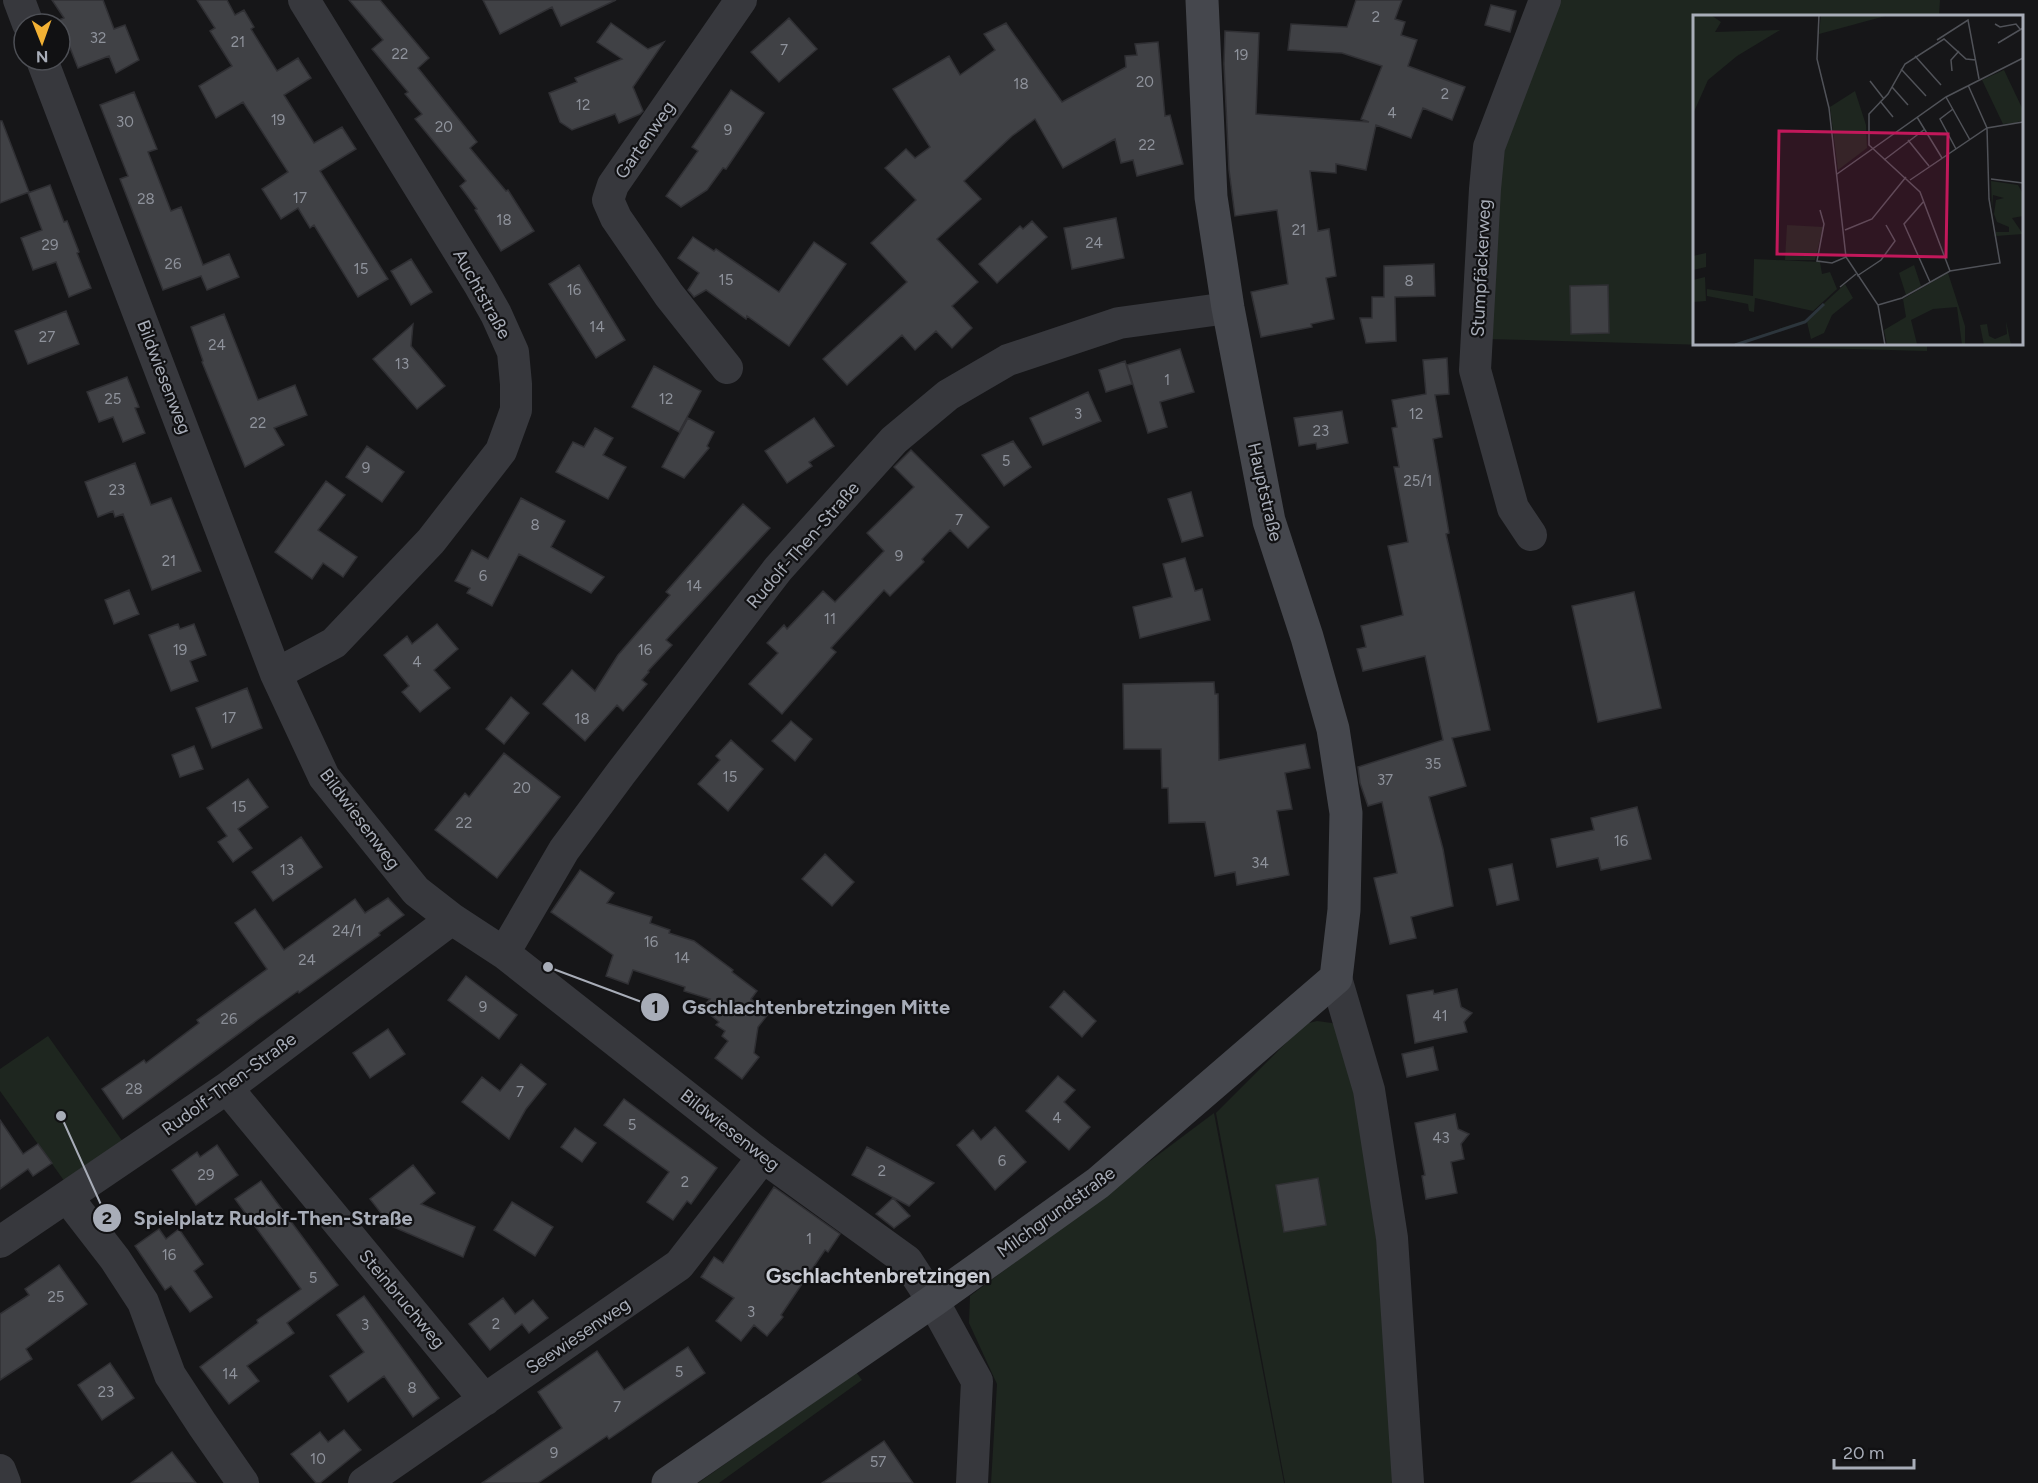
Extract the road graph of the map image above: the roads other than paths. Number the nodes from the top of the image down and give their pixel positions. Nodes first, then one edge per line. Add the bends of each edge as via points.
1 (304, 0) edge
2 (741, 0) edge
3 (1202, 0) edge
4 (1545, 0) edge
5 (47, 72) edge
6 (1228, 308) junction
7 (727, 368) dead end
8 (1531, 535) dead end
9 (276, 674) junction
10 (452, 919) junction
11 (504, 953) junction
12 (1336, 978) junction
13 (227, 1088) junction
14 (763, 1157) junction
15 (67, 1197) junction
16 (0, 1242) edge
17 (933, 1301) junction
18 (485, 1400) junction
19 (0, 1470) edge
20 (5, 1483) edge
21 (243, 1483) edge
22 (364, 1483) edge
23 (668, 1483) edge
24 (972, 1483) edge
25 (1408, 1483) edge

1 - 9 street, Auchtstraße via 496,314 513,352 516,410 501,451 431,541 334,643
2 - 7 street, Gartenweg via 613,185 608,200 669,295
3 - 6 street, Hauptstraße via 1211,197
4 - 8 street, Stumpfäckerweg via 1489,147 1475,370 1513,508
5 - 9 street, Bildwiesenweg
6 - 11 street, Rudolf-Then-Straße via 1119,323 1008,360 948,395 894,440 778,569 621,772 564,850
6 - 12 street, Hauptstraße via 1269,521 1333,729 1346,813 1344,910
9 - 10 street, Bildwiesenweg via 324,777 416,891
10 - 11 street, Bildwiesenweg
10 - 13 street, Rudolf-Then-Straße
11 - 14 street, Bildwiesenweg
12 - 17 street, Milchgrundstraße via 1098,1183
12 - 25 street via 1369,1090 1392,1238
13 - 15 street, Rudolf-Then-Straße
13 - 18 street, Steinbruchweg
14 - 17 street, Bildwiesenweg via 907,1261
14 - 18 street, Seewiesenweg via 679,1265
15 - 16 street, Rudolf-Then-Straße
15 - 21 street via 143,1302 170,1375
17 - 23 street, Milchgrundstraße
17 - 24 street, Bildwiesenweg via 977,1381
18 - 22 street, Seewiesenweg
19 - 20 street

